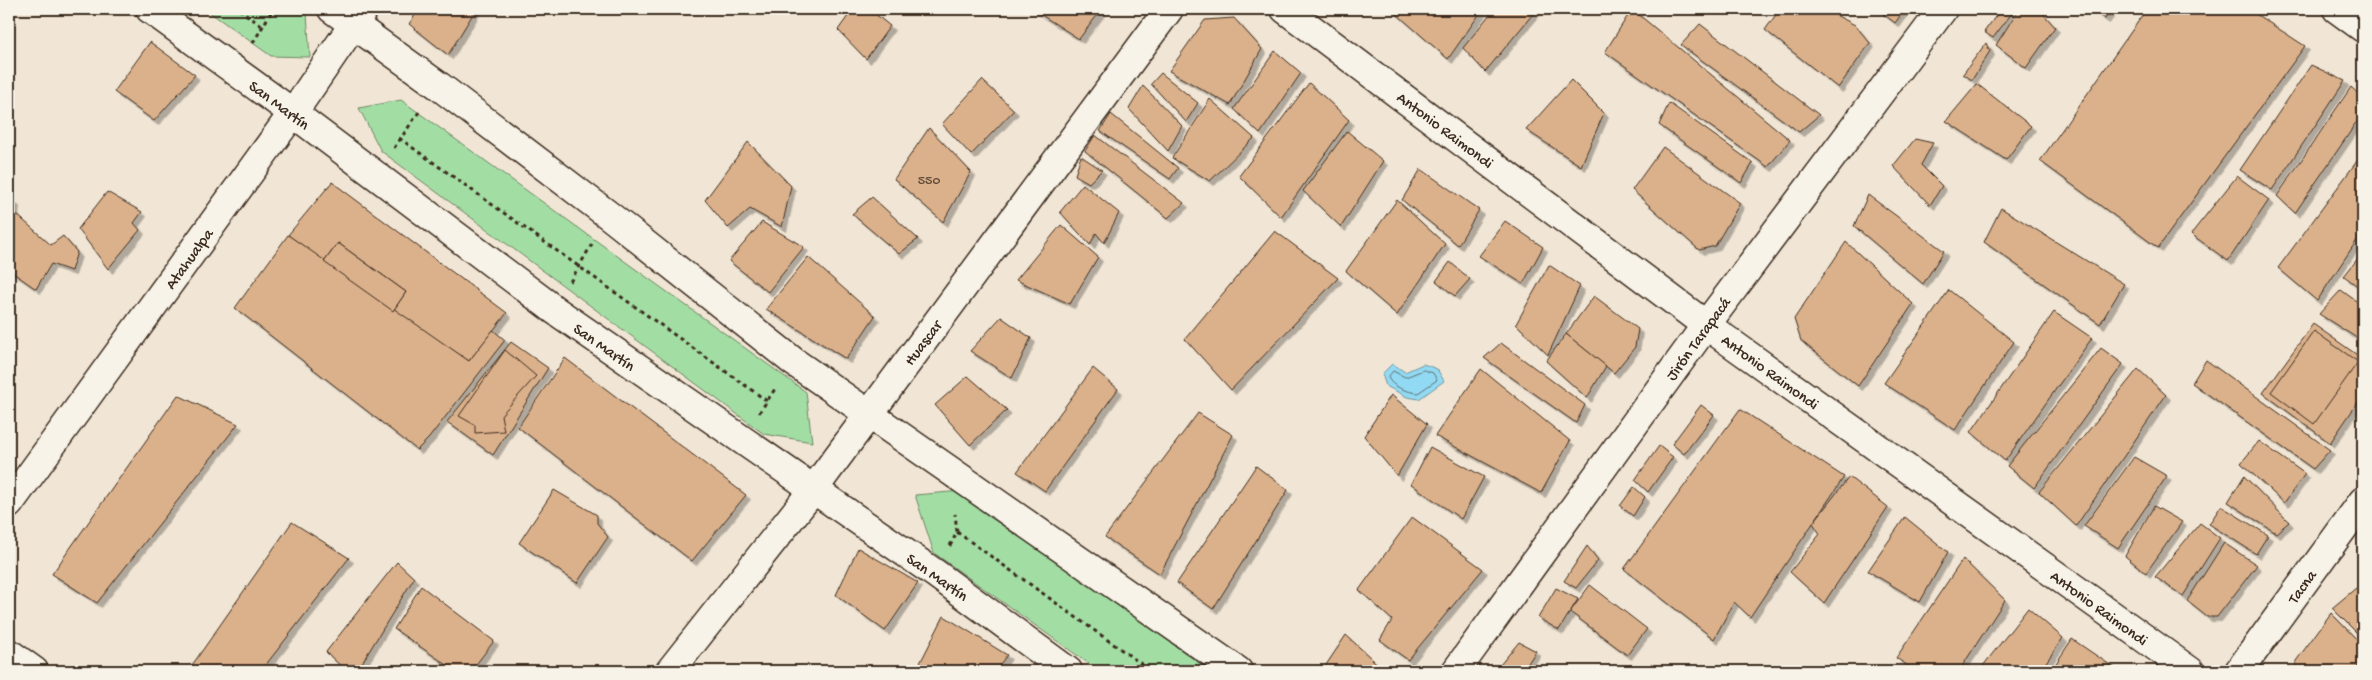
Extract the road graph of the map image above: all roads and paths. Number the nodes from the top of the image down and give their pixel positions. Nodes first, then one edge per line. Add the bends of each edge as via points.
1 (150, 9) edge
2 (239, 9) edge
3 (272, 9) edge
4 (1169, 9) edge
5 (1285, 9) edge
6 (1943, 9) edge
7 (2337, 9) edge
8 (350, 14) edge
9 (263, 27) junction
10 (2363, 28) edge
11 (234, 69) junction
12 (439, 86) junction
13 (293, 113) junction
14 (399, 138) junction
15 (378, 178) junction
16 (611, 217) junction
17 (577, 267) junction
18 (556, 311) junction
19 (1706, 325) junction
20 (794, 362) junction
21 (767, 401) junction
22 (869, 412) junction
23 (741, 440) junction
24 (950, 469) junction
25 (813, 490) junction
26 (2363, 501) edge
27 (9, 504) edge
28 (957, 532) junction
29 (936, 574) junction
30 (9, 653) edge
31 (34, 671) edge
32 (670, 671) edge
33 (1068, 671) edge
34 (1151, 671) edge
35 (1238, 671) edge
36 (1456, 671) edge
37 (2190, 671) edge
38 (2239, 671) edge

1 - 11 street, San Martín
2 - 9 path
3 - 9 path
4 - 22 street, Huascar
5 - 19 street, Antonio Raimondi
6 - 19 street, Jirón Tarapacá
7 - 10 street
8 - 12 street
8 - 13 street, Atahualpa
9 - 11 path
11 - 13 street, San Martín
12 - 14 path
12 - 16 street
13 - 15 street, San Martín
13 - 27 street, Atahualpa
14 - 15 path
14 - 17 path
15 - 18 street, San Martín
16 - 17 path
16 - 20 street
17 - 18 path
17 - 21 path
18 - 23 street, San Martín
19 - 36 street, Jirón Tarapacá
19 - 37 street, Antonio Raimondi
20 - 21 path
20 - 22 street
21 - 23 path
22 - 24 street
22 - 25 street, Huascar
23 - 25 street, San Martín
24 - 28 path
24 - 35 street
25 - 29 street, San Martín
25 - 32 street, Huascar
26 - 38 street, Tacna
28 - 29 path
28 - 34 path
29 - 33 street, San Martín
30 - 31 street

